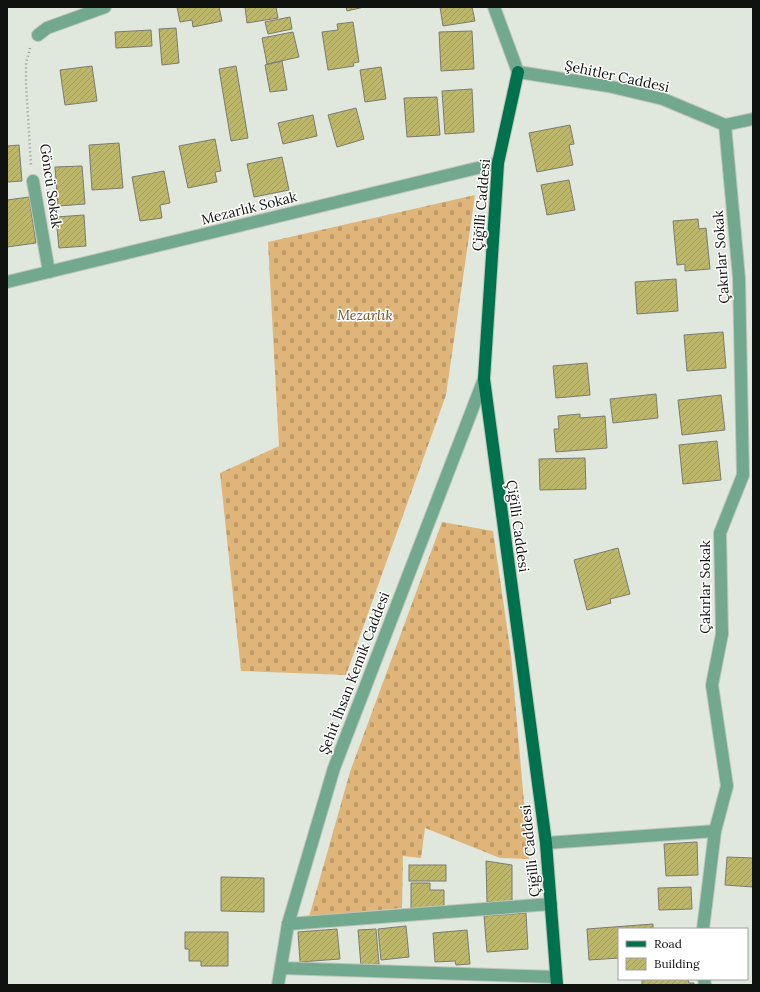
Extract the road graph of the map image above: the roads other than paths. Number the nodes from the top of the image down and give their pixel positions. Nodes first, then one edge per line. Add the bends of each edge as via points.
1 (105, 7) edge
2 (494, 7) edge
3 (38, 35) road end
4 (518, 72) junction
5 (753, 119) edge
6 (725, 125) junction
7 (498, 163) junction
8 (33, 181) road end
9 (49, 272) junction
10 (7, 282) edge
11 (484, 379) junction
12 (748, 475) edge
13 (715, 831) junction
14 (546, 843) junction
15 (551, 904) junction
16 (288, 924) junction
17 (703, 928) edge
18 (281, 968) junction
19 (557, 981) edge
20 (278, 985) edge

1 - 3 street via 47,28
2 - 4 street
4 - 6 street, Şehitler Caddesi via 608,86 662,99
4 - 7 main road, Çiğilli Caddesi
5 - 6 street
6 - 12 street, Çakırlar Sokak via 739,278
7 - 9 street, Mezarlık Sokak
7 - 11 main road, Çiğilli Caddesi
8 - 9 street, Göncü Sokak
9 - 10 street, Mezarlık Sokak
11 - 14 main road, Çiğilli Caddesi
11 - 16 street, Şehit İhsan Kemik Caddesi via 334,768
12 - 13 street, Çakırlar Sokak via 720,533 722,634 712,685 728,786
13 - 14 street
13 - 17 street, Çakırlar Sokak
14 - 15 main road, Çiğilli Caddesi
15 - 16 street
15 - 19 main road, Çiğilli Caddesi
16 - 18 street, Şehit İhsan Kemik Caddesi
18 - 19 street
18 - 20 street, Şehit İhsan Kemik Caddesi

